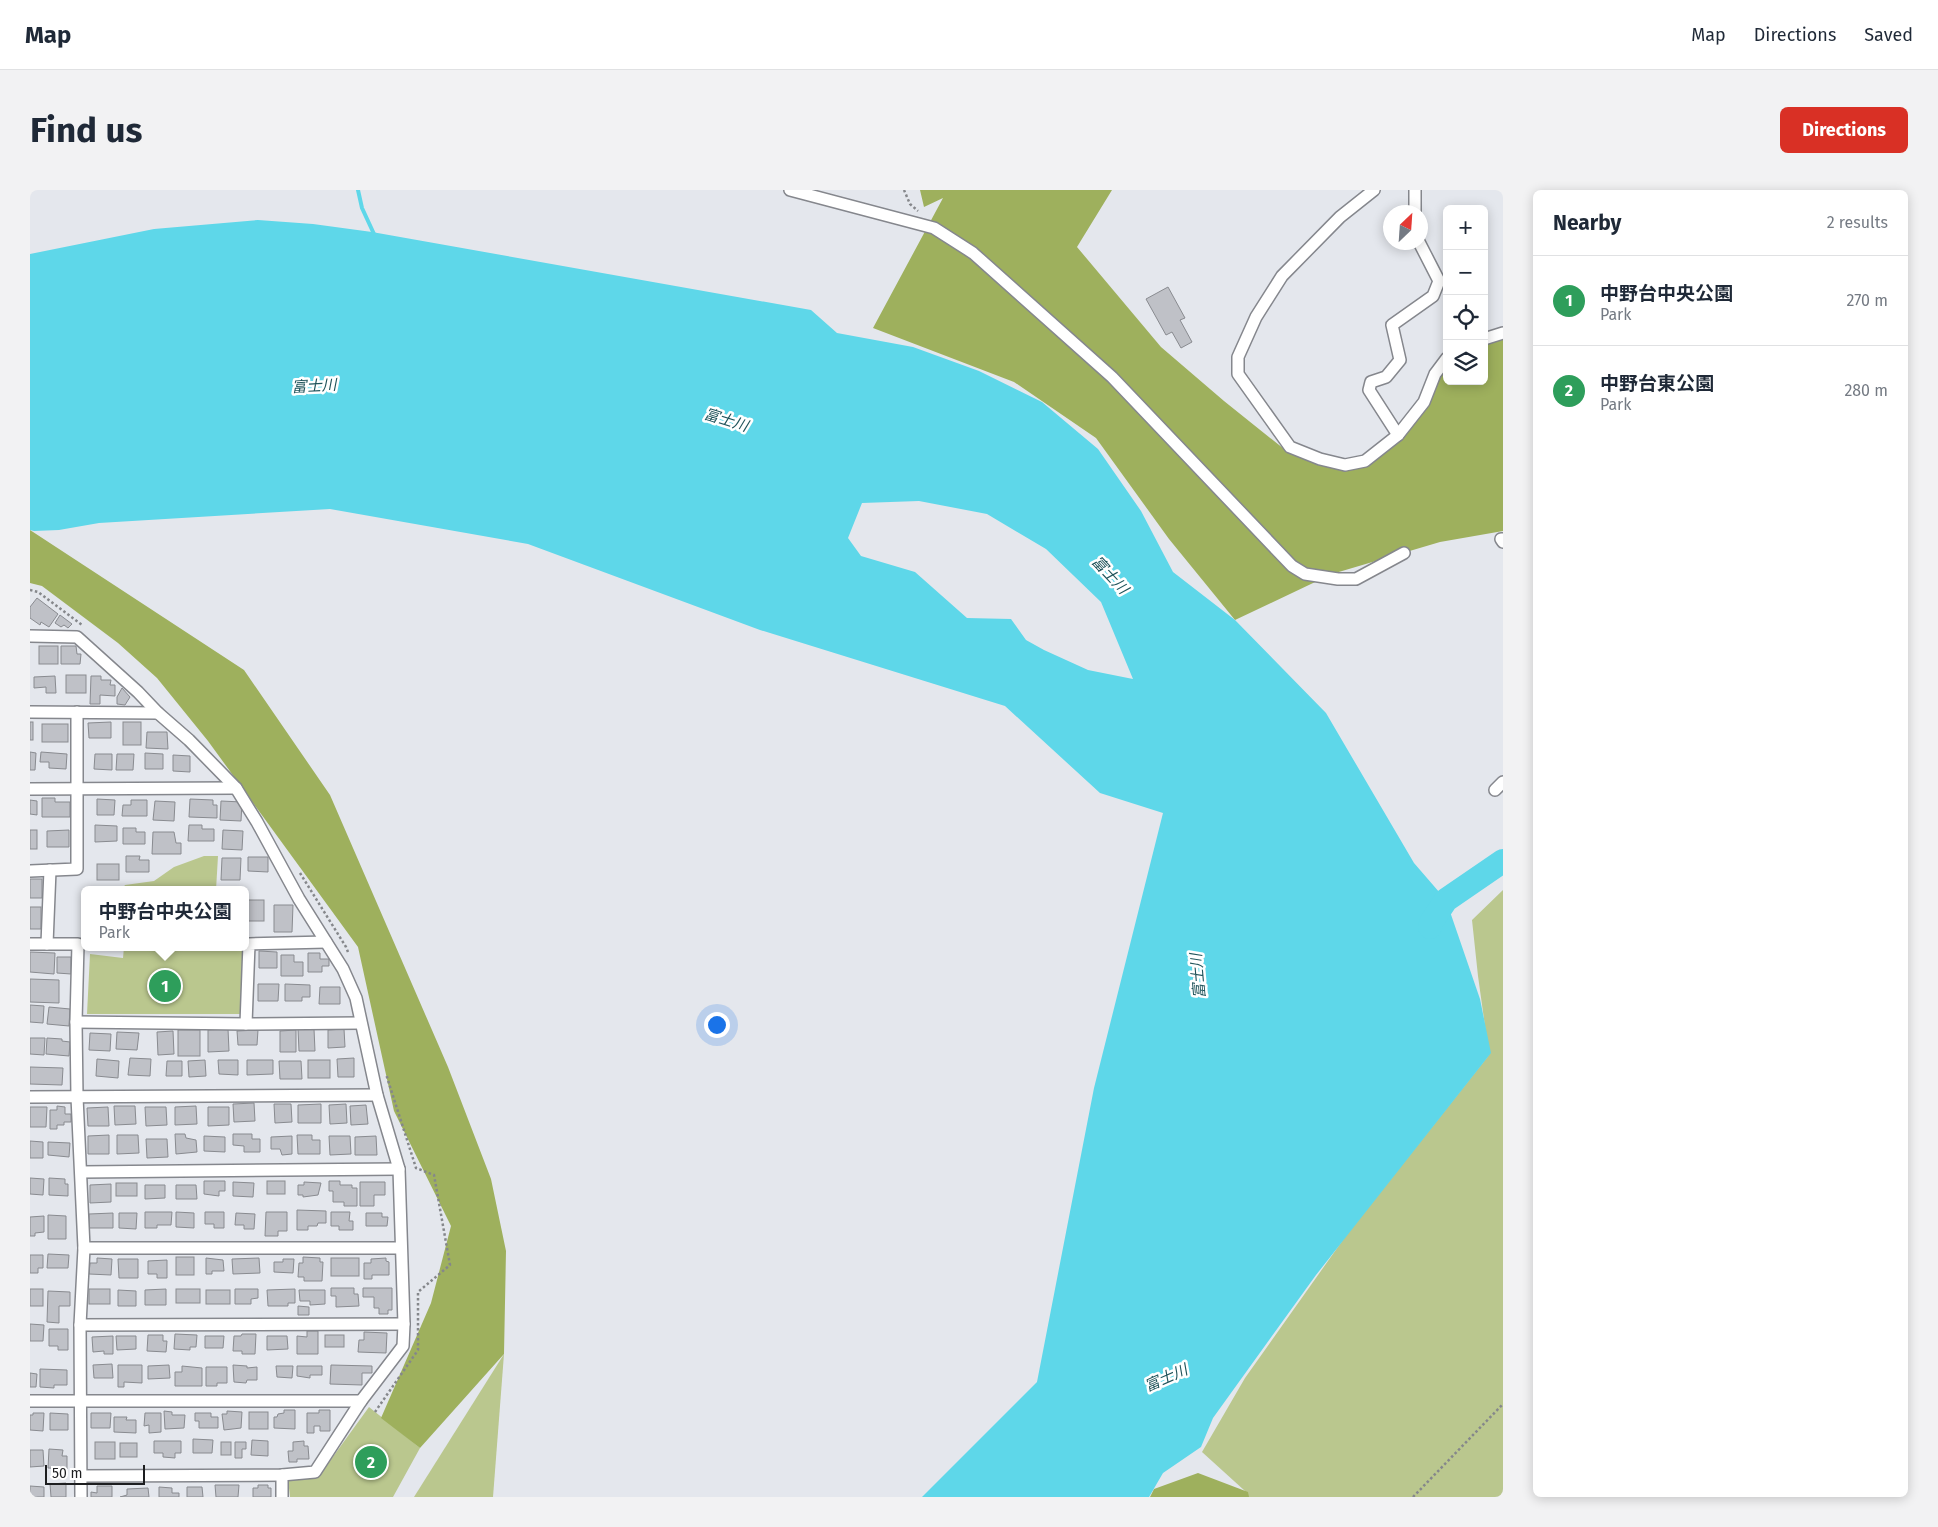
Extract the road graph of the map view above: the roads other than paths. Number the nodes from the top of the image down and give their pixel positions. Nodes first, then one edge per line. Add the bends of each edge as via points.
1 (790, 190) edge
2 (1374, 190) edge
3 (1415, 190) edge
4 (1415, 205) edge
5 (1423, 250) edge
6 (1503, 333) edge
7 (1488, 338) edge
8 (1443, 364) edge
9 (1398, 435) junction
10 (1404, 553) dead end
11 (30, 636) edge
12 (30, 712) edge
13 (77, 712) junction
14 (158, 713) junction
15 (236, 788) junction
16 (30, 789) edge
17 (78, 790) junction
18 (50, 870) junction
19 (30, 871) edge
20 (326, 942) junction
21 (30, 944) edge
22 (47, 944) junction
23 (249, 944) edge
24 (249, 951) edge
25 (76, 1022) junction
26 (360, 1023) junction
27 (246, 1024) junction
28 (377, 1094) junction
29 (30, 1097) edge
30 (77, 1097) junction
31 (399, 1169) junction
32 (82, 1172) junction
33 (84, 1248) junction
34 (400, 1248) junction
35 (80, 1324) junction
36 (404, 1324) junction
37 (30, 1400) edge
38 (361, 1401) junction
39 (82, 1402) junction
40 (282, 1475) junction
41 (81, 1476) junction
42 (81, 1497) edge
43 (282, 1497) edge

1 - 10 street via 934,228 973,253 1112,377 1292,566 1305,574 1356,579
2 - 9 street via 1340,217 1282,276 1256,317 1238,357 1238,374 1290,446 1320,459 1345,466 1365,461
3 - 4 street
5 - 9 street via 1439,281 1433,296 1392,325 1400,360 1386,377 1371,382 1369,390
6 - 7 street
8 - 9 street via 1424,402
11 - 14 street via 77,637
12 - 13 street
13 - 14 street
13 - 17 street
14 - 15 street
15 - 17 street
15 - 20 street
16 - 17 street
17 - 18 street via 77,869
18 - 19 street
18 - 22 street
20 - 23 street
20 - 26 street via 356,998
21 - 22 street
22 - 25 street via 78,944
24 - 27 street
25 - 27 street
25 - 30 street
26 - 27 street
26 - 28 street
28 - 30 street
28 - 31 street
29 - 30 street
30 - 32 street
31 - 32 street
31 - 34 street
32 - 33 street
33 - 34 street
33 - 35 street
34 - 36 street
35 - 36 street
35 - 39 street
36 - 38 street via 403,1346
37 - 39 street
38 - 39 street
38 - 40 street via 315,1472
39 - 41 street
40 - 41 street
40 - 43 street
41 - 42 street

